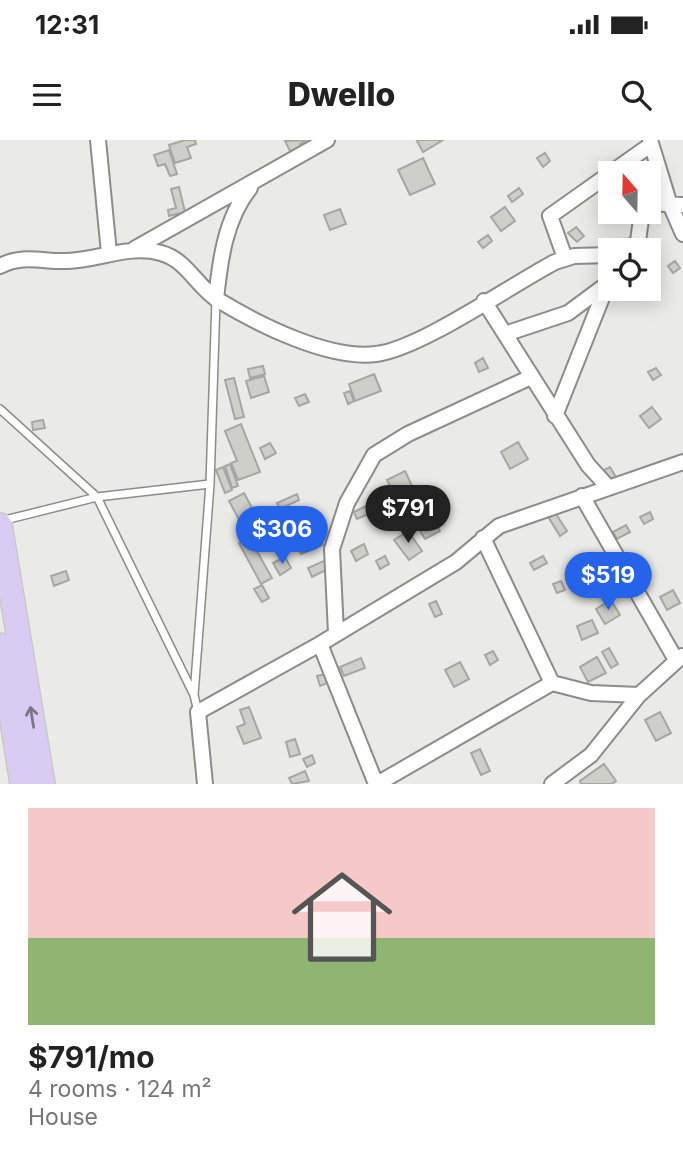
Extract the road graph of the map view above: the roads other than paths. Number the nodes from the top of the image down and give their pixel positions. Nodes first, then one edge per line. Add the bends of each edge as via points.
1 (97, 140) edge
2 (327, 140) edge
3 (649, 143) edge
4 (253, 184) junction
5 (676, 204) edge
6 (683, 234) edge
7 (126, 252) junction
8 (109, 253) junction
9 (598, 256) edge
10 (565, 258) junction
11 (0, 266) edge
12 (598, 291) edge
13 (216, 299) junction
14 (600, 301) edge
15 (484, 302) junction
16 (505, 334) junction
17 (531, 377) junction
18 (0, 409) edge
19 (555, 416) junction
20 (683, 463) edge
21 (210, 484) junction
22 (608, 487) junction
23 (582, 496) junction
24 (96, 497) junction
25 (0, 523) edge
26 (483, 538) junction
27 (336, 634) junction
28 (320, 644) junction
29 (0, 645) edge
30 (679, 658) edge
31 (552, 683) junction
32 (194, 695) junction
33 (639, 695) junction
34 (198, 712) junction
35 (24, 782) edge
36 (205, 784) edge
37 (377, 784) edge
38 (552, 784) edge

1 - 8 street
2 - 4 street
3 - 5 street
3 - 10 street via 550,216
4 - 7 street
4 - 13 street via 231,224
5 - 6 street
7 - 8 street
7 - 13 street via 150,251 172,257
8 - 11 street via 67,261 27,258
9 - 10 street
10 - 15 street
12 - 16 street via 568,313
13 - 15 street via 294,337 369,354 401,347
13 - 21 lane
14 - 19 street
15 - 16 street
16 - 17 street
17 - 19 street
17 - 27 street via 408,434 374,455 347,503 332,550
18 - 24 lane
19 - 22 street via 587,465
20 - 22 street
21 - 24 lane
21 - 32 lane
22 - 23 street
23 - 26 street via 499,526
23 - 30 street
24 - 25 lane
24 - 32 lane
35 -> 25 highway
26 - 27 street via 456,562
26 - 31 street
27 - 28 street
28 - 34 street
28 - 37 street
29 - 35 highway
30 - 33 street
31 - 33 street via 591,693
31 - 37 street
32 - 34 lane
33 - 38 street via 591,755
34 - 36 street

